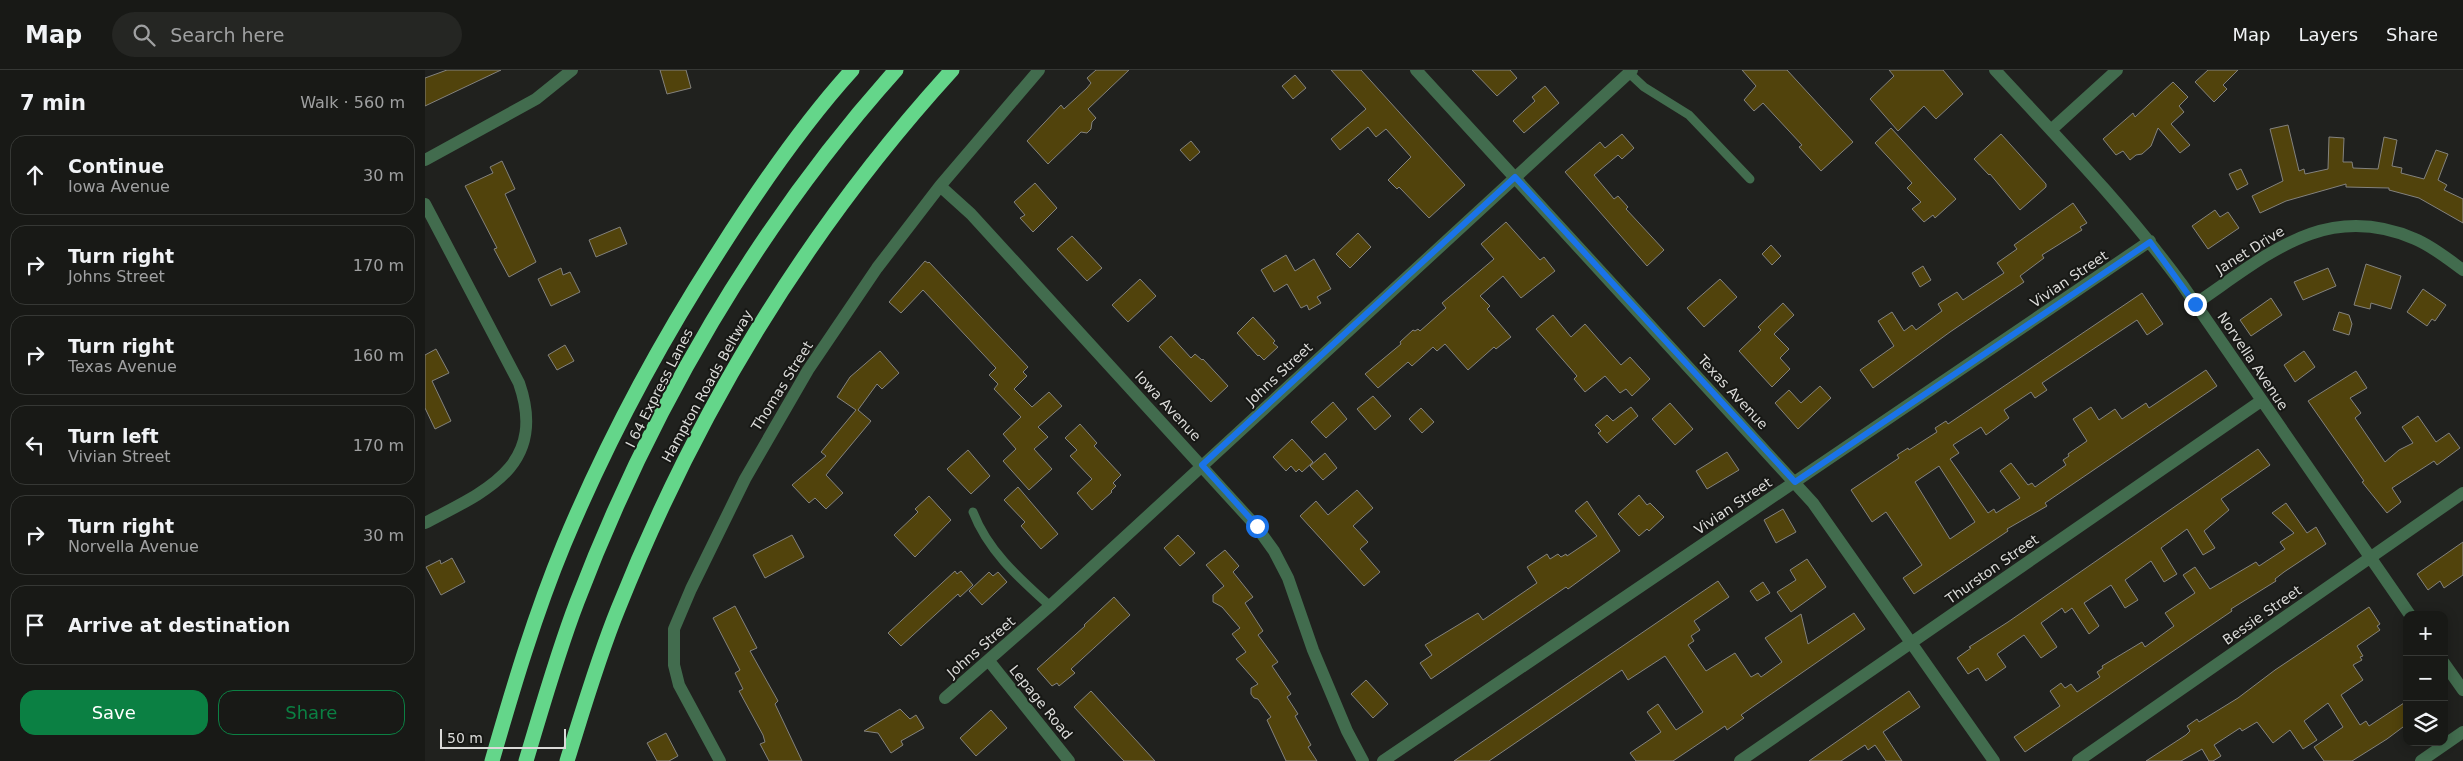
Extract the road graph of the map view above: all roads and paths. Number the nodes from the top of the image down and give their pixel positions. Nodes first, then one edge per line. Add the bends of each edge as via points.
1 (572, 70) edge
2 (852, 70) edge
3 (896, 70) edge
4 (952, 70) edge
5 (1039, 70) edge
6 (1416, 70) edge
7 (1995, 70) edge
8 (2117, 70) edge
9 (1631, 72) edge
10 (2051, 130) junction
11 (425, 160) edge
12 (1515, 177) junction
13 (1750, 179) dead end
14 (940, 186) junction
15 (425, 204) edge
16 (2150, 242) junction
17 (2463, 270) edge
18 (2195, 304) junction
19 (2261, 401) junction
20 (1202, 465) junction
21 (1795, 482) junction
22 (2463, 493) edge
23 (973, 512) dead end
24 (425, 522) edge
25 (2370, 557) junction
26 (1050, 606) junction
27 (2407, 611) edge
28 (1912, 642) junction
29 (989, 661) junction
30 (2448, 669) edge
31 (2463, 690) edge
32 (945, 698) dead end
33 (2463, 732) edge
34 (493, 761) edge
35 (526, 761) edge
36 (567, 761) edge
37 (720, 761) edge
38 (1069, 761) edge
39 (1363, 761) edge
40 (1383, 761) edge
41 (1740, 761) edge
42 (1994, 761) edge
43 (2078, 761) edge
44 (2421, 761) edge

1 - 11 street via 537,99
2 - 34 highway via 792,144 740,218 658,350 615,432 564,544 511,692
3 - 35 highway, I 64 Express Lanes via 819,163 758,251 707,330 663,411 577,602
4 - 36 highway, Hampton Roads Beltway via 875,160 823,228 727,378 681,467 617,610
5 - 14 street, Thomas Street
6 - 12 street, Texas Avenue
7 - 10 street, Norvella Avenue
8 - 10 street
9 - 12 street, Johns Street
9 - 13 lane via 1644,87 1689,114
10 - 16 street, Norvella Avenue
12 - 20 street, Johns Street
12 - 21 street, Texas Avenue
14 - 20 street, Iowa Avenue via 971,214
14 - 37 street, Thomas Street via 877,268 780,416 745,479 674,629 673,650 679,684
15 - 24 street via 519,382 526,414 520,450 502,478 481,493
16 - 18 street, Norvella Avenue
16 - 21 street, Vivian Street
17 - 18 street, Janet Drive via 2416,239 2393,230 2341,226 2300,237 2273,251
18 - 19 street, Norvella Avenue
19 - 25 street, Norvella Avenue
19 - 28 street, Thurston Street
20 - 26 street, Johns Street
20 - 39 street, Iowa Avenue via 1257,526 1274,551 1288,578 1343,722
21 - 28 street, Texas Avenue
21 - 40 street, Vivian Street
22 - 25 street, Bessie Street
23 - 26 lane via 991,547
25 - 27 street, Norvella Avenue
25 - 43 street, Bessie Street
26 - 29 street, Johns Street
28 - 41 street, Thurston Street
28 - 42 street, Texas Avenue
29 - 32 street, Johns Street
29 - 38 street, Lepage Road
30 - 31 street
33 - 44 street

